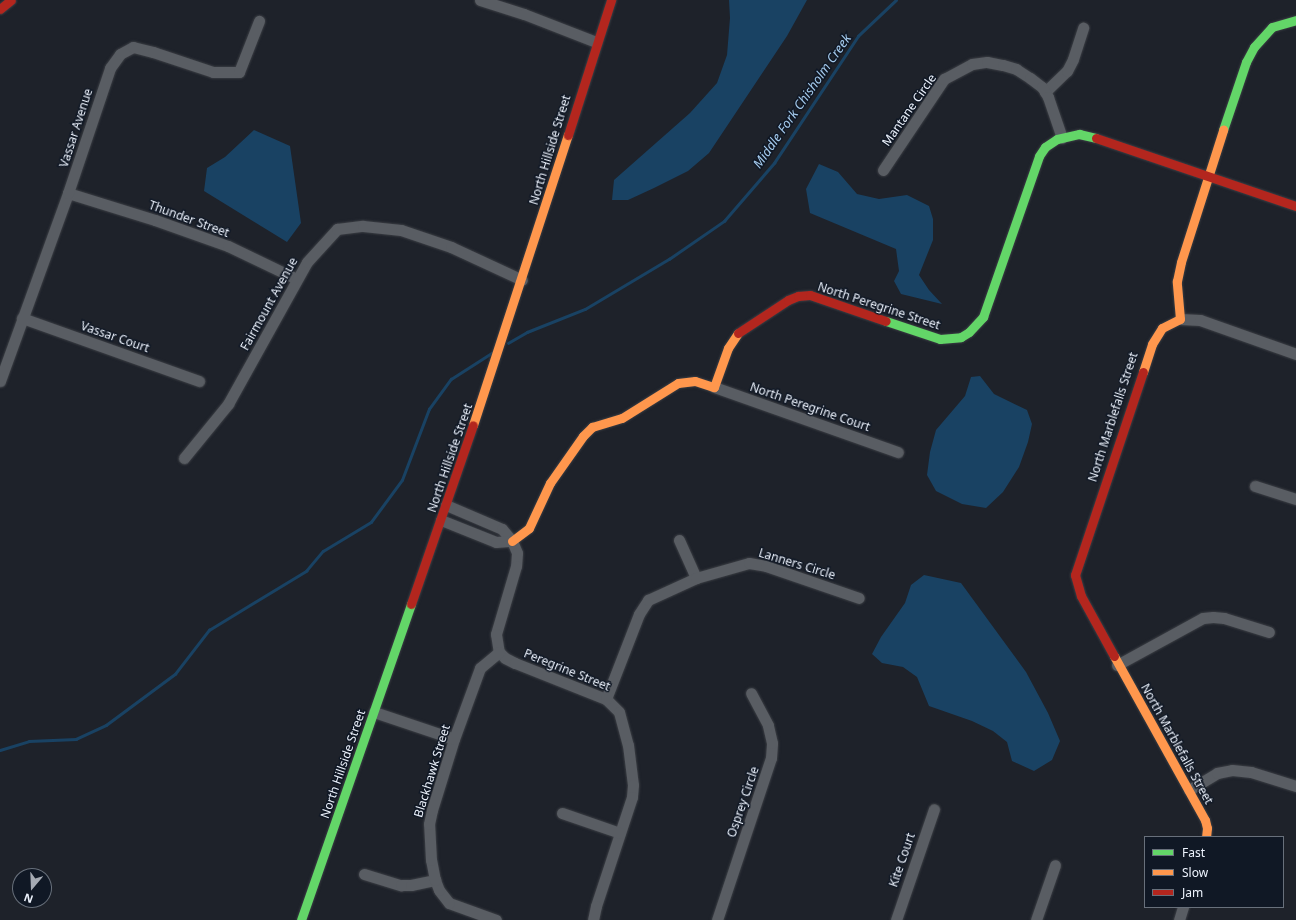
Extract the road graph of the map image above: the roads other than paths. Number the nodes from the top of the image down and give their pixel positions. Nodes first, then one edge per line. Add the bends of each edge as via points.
1 (11, 0) edge
2 (480, 0) edge
3 (611, 0) edge
4 (0, 9) edge
5 (1296, 20) edge
6 (259, 21) dead end
7 (1083, 28) dead end
8 (596, 42) junction
9 (1044, 92) junction
10 (1062, 138) junction
11 (883, 170) dead end
12 (1207, 176) junction
13 (68, 193) junction
14 (1296, 206) edge
15 (297, 279) junction
16 (522, 280) junction
17 (22, 318) junction
18 (1180, 319) junction
19 (1296, 354) edge
20 (199, 380) dead end
21 (0, 381) edge
22 (714, 387) junction
23 (898, 452) dead end
24 (184, 458) dead end
25 (1255, 486) dead end
26 (1296, 499) edge
27 (446, 505) junction
28 (441, 520) junction
29 (679, 540) dead end
30 (512, 541) junction
31 (696, 578) junction
32 (859, 598) dead end
33 (1269, 632) dead end
34 (499, 652) junction
35 (1117, 665) junction
36 (751, 693) dead end
37 (606, 699) junction
38 (374, 712) junction
39 (454, 739) junction
40 (1296, 786) edge
41 (1189, 790) junction
42 (934, 809) dead end
43 (562, 813) dead end
44 (620, 833) junction
45 (1206, 836) edge
46 (1055, 865) dead end
47 (364, 874) dead end
48 (435, 880) junction
49 (1183, 908) edge
50 (301, 920) edge
51 (496, 920) edge
52 (593, 920) edge
53 (717, 920) edge
54 (896, 920) edge
55 (1036, 920) edge
56 (1179, 920) edge

1 - 4 main road
2 - 8 street
3 - 8 main road, North Hillside Street
5 - 12 main road via 1272,28 1254,47 1246,62
6 - 13 street, Vassar Avenue via 239,72 214,72 133,47 120,54 110,68
7 - 9 street via 1067,71
8 - 16 main road, North Hillside Street
9 - 10 street, Mantane Circle
9 - 11 street, Mantane Circle via 1030,78 1016,69 1003,65 987,62 972,64 958,70 944,79
10 - 12 main road, North Peregrine Street via 1079,134 1092,137
10 - 22 main road, North Peregrine Street via 1045,147 1039,156 983,317 969,332 961,337 940,339 810,295 798,296 734,336
12 - 14 main road, North Peregrine Street
12 - 18 main road via 1179,269
13 - 15 street, Thunder Street via 228,246
13 - 17 street, Vassar Avenue
15 - 16 street, Fairmount Avenue via 307,262 337,228 363,226 401,230 451,247
15 - 24 street, Fairmount Avenue via 228,404
16 - 27 main road, North Hillside Street
17 - 20 street, Vassar Court
17 - 21 street, Vassar Avenue
18 - 19 street via 1200,320
18 - 35 main road, North Marblefalls Street via 1162,328 1152,344 1076,568 1078,589
22 - 23 street, North Peregrine Court
22 - 30 main road via 695,381 678,383 622,418 592,427 550,483 529,528
25 - 26 street
27 - 28 main road, North Hillside Street
27 - 30 street via 502,529
28 - 30 street via 496,542
28 - 38 main road, North Hillside Street
29 - 31 street
30 - 34 street via 517,553 516,566 496,634
31 - 32 street, Lanners Circle via 749,563 766,566
31 - 37 street, Lanners Circle via 648,600 639,614
33 - 35 street via 1224,618 1203,618
34 - 37 street, Peregrine Street via 515,663
34 - 39 street, Blackhawk Street via 480,668
35 - 41 main road, North Marblefalls Street
36 - 53 street, Osprey Circle via 768,725 772,743 771,758
37 - 44 street, Peregrine Street via 619,712 633,774 632,798
38 - 39 street
38 - 50 main road, North Hillside Street
39 - 48 street, Blackhawk Street via 429,824
40 - 41 street via 1251,772 1232,770 1217,773
41 - 45 main road, North Marblefalls Street via 1205,820
42 - 54 street, Kite Court
43 - 44 street
44 - 52 street, Peregrine Street
46 - 55 street
47 - 48 street via 411,885
48 - 51 street, Blackhawk Street via 449,903
49 - 56 street

